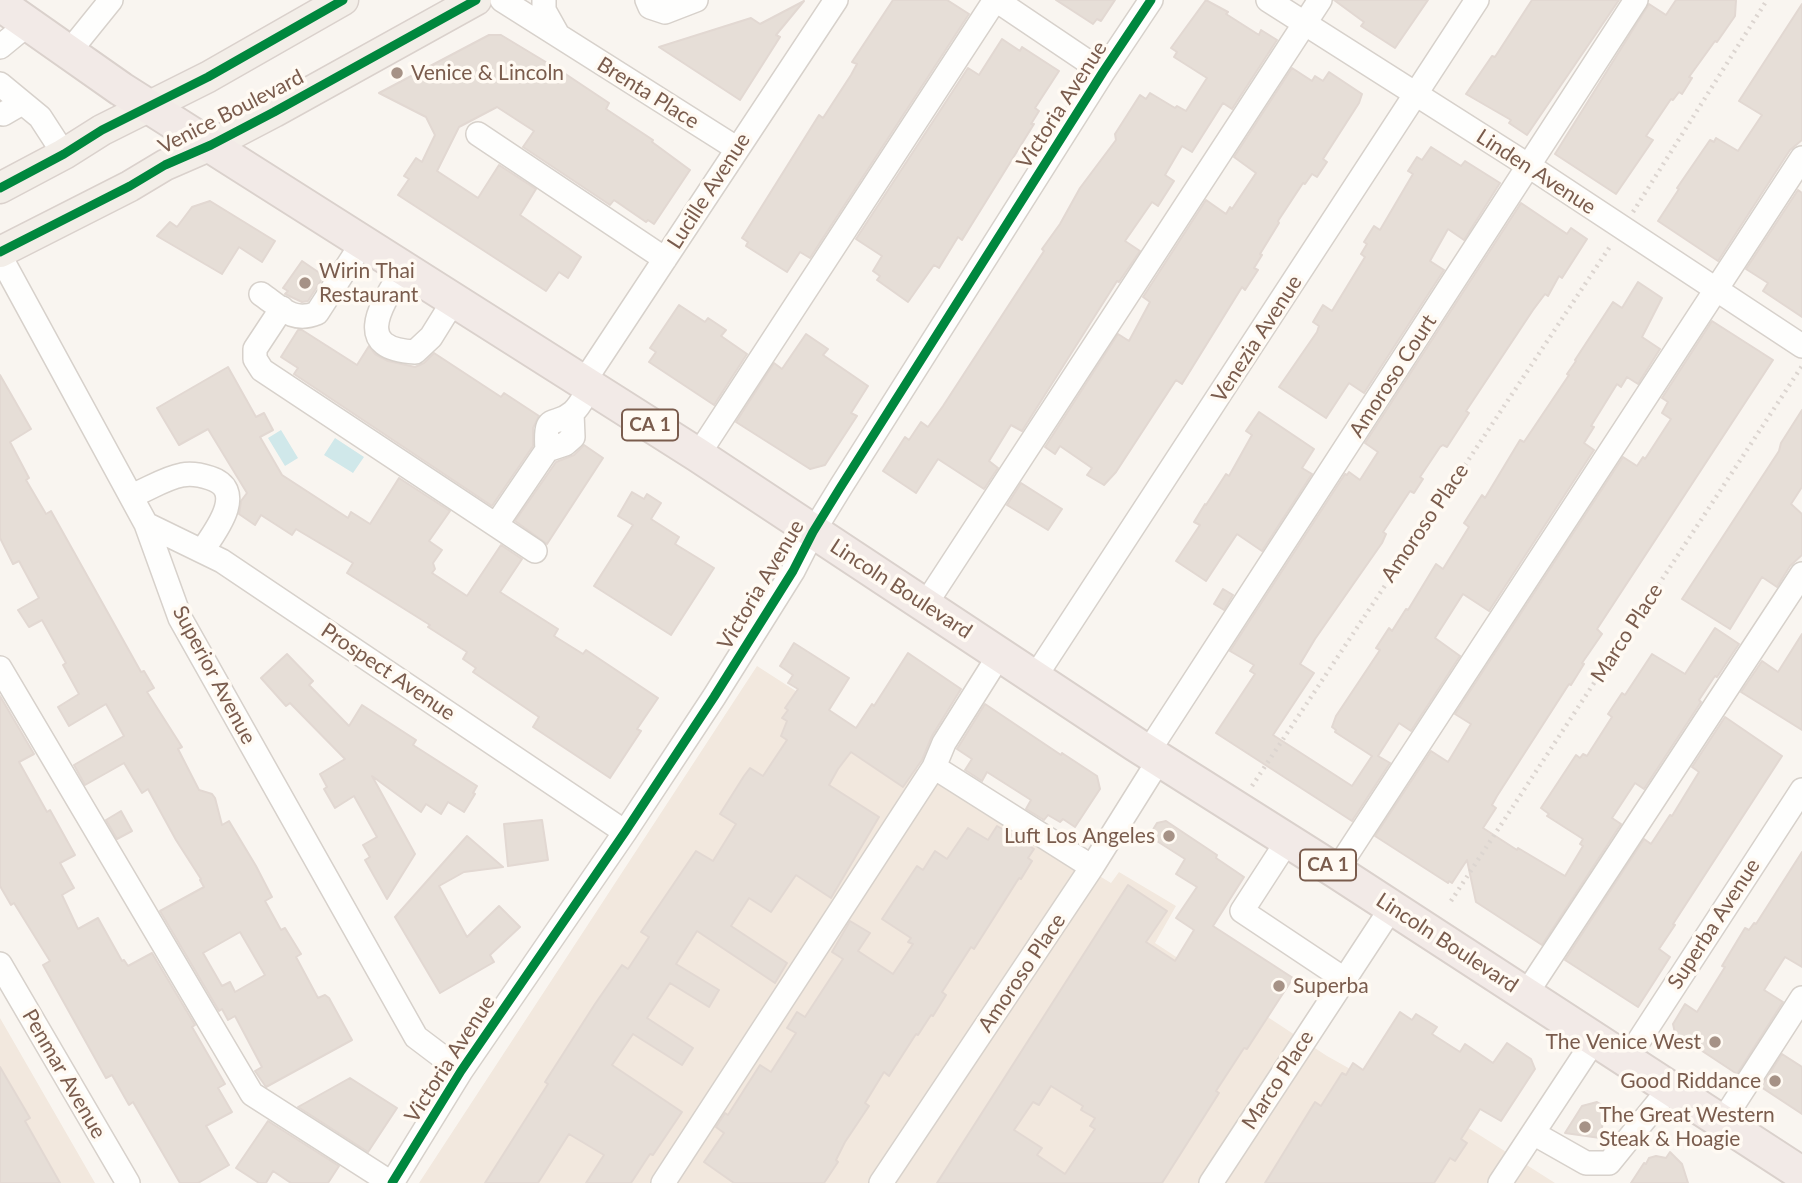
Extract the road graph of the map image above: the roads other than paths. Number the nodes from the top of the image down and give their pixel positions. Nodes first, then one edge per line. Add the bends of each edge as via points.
1 (111, 0) edge
2 (343, 0) edge
3 (476, 0) edge
4 (502, 0) edge
5 (544, 0) edge
6 (647, 0) edge
7 (696, 0) edge
8 (836, 0) edge
9 (996, 0) edge
10 (1152, 0) edge
11 (1268, 0) edge
12 (1320, 0) edge
13 (1477, 0) edge
14 (1636, 0) edge
15 (12, 9) edge
16 (1305, 24) junction
17 (560, 38) junction
18 (0, 47) edge
19 (69, 52) junction
20 (1103, 72) junction
21 (0, 84) edge
22 (1416, 96) junction
23 (151, 108) junction
24 (478, 134) dead end
25 (211, 145) junction
26 (737, 148) junction
27 (64, 154) junction
28 (1802, 158) edge
29 (1529, 166) junction
30 (0, 188) edge
31 (363, 242) junction
32 (0, 254) edge
33 (665, 259) junction
34 (404, 268) junction
35 (1716, 290) junction
36 (261, 294) dead end
37 (454, 300) junction
38 (282, 308) junction
39 (1802, 346) edge
40 (582, 395) junction
41 (698, 455) junction
42 (131, 496) junction
43 (146, 524) junction
44 (495, 525) junction
45 (813, 532) junction
46 (202, 551) junction
47 (535, 551) dead end
48 (1802, 574) edge
49 (925, 605) junction
50 (1000, 654) junction
51 (0, 668) edge
52 (1035, 677) junction
53 (1154, 756) junction
54 (933, 767) junction
55 (1802, 790) edge
56 (625, 832) junction
57 (1288, 840) junction
58 (1093, 867) junction
59 (1336, 871) junction
60 (1392, 907) junction
61 (0, 964) edge
62 (1344, 979) junction
63 (1526, 995) junction
64 (1802, 998) edge
65 (1595, 1039) junction
66 (1627, 1059) junction
67 (461, 1071) junction
68 (1670, 1088) junction
69 (1722, 1122) junction
70 (1532, 1133) junction
71 (1802, 1174) edge
72 (128, 1183) edge
73 (392, 1183) edge
74 (663, 1183) edge
75 (881, 1183) edge
76 (1211, 1183) edge
77 (1500, 1183) edge

1 - 19 street
2 - 23 main road, Venice Boulevard
3 - 25 main road, Venice Boulevard
4 - 17 street, Brenta Place
5 - 17 street via 544,10
6 - 7 street via 650,8 665,12
8 - 26 street, Lucille Avenue
9 - 20 street
9 - 41 street
10 - 20 street, Victoria Avenue
11 - 16 street, Linden Avenue
12 - 16 street
13 - 22 street, Venezia Avenue
14 - 29 street, Amoroso Court
15 - 18 street
15 - 19 highway, Lincoln Boulevard / CA 1
16 - 22 street, Linden Avenue
16 - 49 street
17 - 26 street, Brenta Place
19 - 23 highway, Lincoln Boulevard / CA 1
20 - 45 street, Victoria Avenue
21 - 27 street via 13,108 40,117
22 - 29 street, Linden Avenue
22 - 52 street, Venezia Avenue
23 - 25 highway, Lincoln Boulevard / CA 1
23 - 27 main road, Venice Boulevard
24 - 33 street
25 - 31 highway, Lincoln Boulevard / CA 1
25 - 32 main road, Venice Boulevard
26 - 33 street, Lucille Avenue
27 - 30 main road, Venice Boulevard
28 - 35 street
29 - 35 street, Linden Avenue
29 - 53 street, Amoroso Court
31 - 34 highway, Lincoln Boulevard / CA 1
31 - 38 street via 317,313 296,318
32 - 42 street, Superior Avenue
33 - 40 street, Lucille Avenue
34 - 37 highway, Lincoln Boulevard / CA 1
34 - 37 street via 377,314 375,326 388,345 415,352 431,337
35 - 39 street, Linden Avenue
35 - 59 street
36 - 38 street
37 - 40 highway, Lincoln Boulevard / CA 1
38 - 44 street via 255,349 262,370
40 - 41 highway, Lincoln Boulevard / CA 1
40 - 44 street, Lucille Avenue via 552,422 546,431 547,450
41 - 45 highway, Lincoln Boulevard / CA 1
42 - 43 street, Superior Avenue
42 - 46 street via 182,475 221,484 228,505
43 - 46 street, Prospect Avenue
43 - 67 street, Superior Avenue via 180,618 416,1037
44 - 47 street
45 - 49 highway, Lincoln Boulevard / CA 1
45 - 56 street, Victoria Avenue via 793,571
46 - 56 street, Prospect Avenue
48 - 63 street
49 - 50 highway, Lincoln Boulevard / CA 1
50 - 52 highway, Lincoln Boulevard / CA 1
50 - 54 street
51 - 73 street via 252,1094
52 - 53 highway, Lincoln Boulevard / CA 1
53 - 57 highway, Lincoln Boulevard / CA 1
53 - 58 street, Amoroso Place
54 - 58 street
54 - 74 street
55 - 66 street, Superba Avenue
56 - 67 street, Victoria Avenue
57 - 59 highway, Lincoln Boulevard / CA 1
57 - 62 street via 1242,912
58 - 75 street, Amoroso Place
59 - 60 highway, Lincoln Boulevard / CA 1
60 - 62 street, Marco Place
60 - 63 highway, Lincoln Boulevard / CA 1
61 - 72 street, Penmar Avenue
62 - 76 street, Marco Place
63 - 65 highway, Lincoln Boulevard / CA 1
64 - 69 street
65 - 66 highway, Lincoln Boulevard / CA 1
65 - 70 street
66 - 68 highway, Lincoln Boulevard / CA 1
67 - 73 street, Victoria Avenue
68 - 69 highway, Lincoln Boulevard / CA 1
68 - 70 street via 1609,1163 1586,1163
69 - 71 highway, Lincoln Boulevard / CA 1
70 - 77 street

